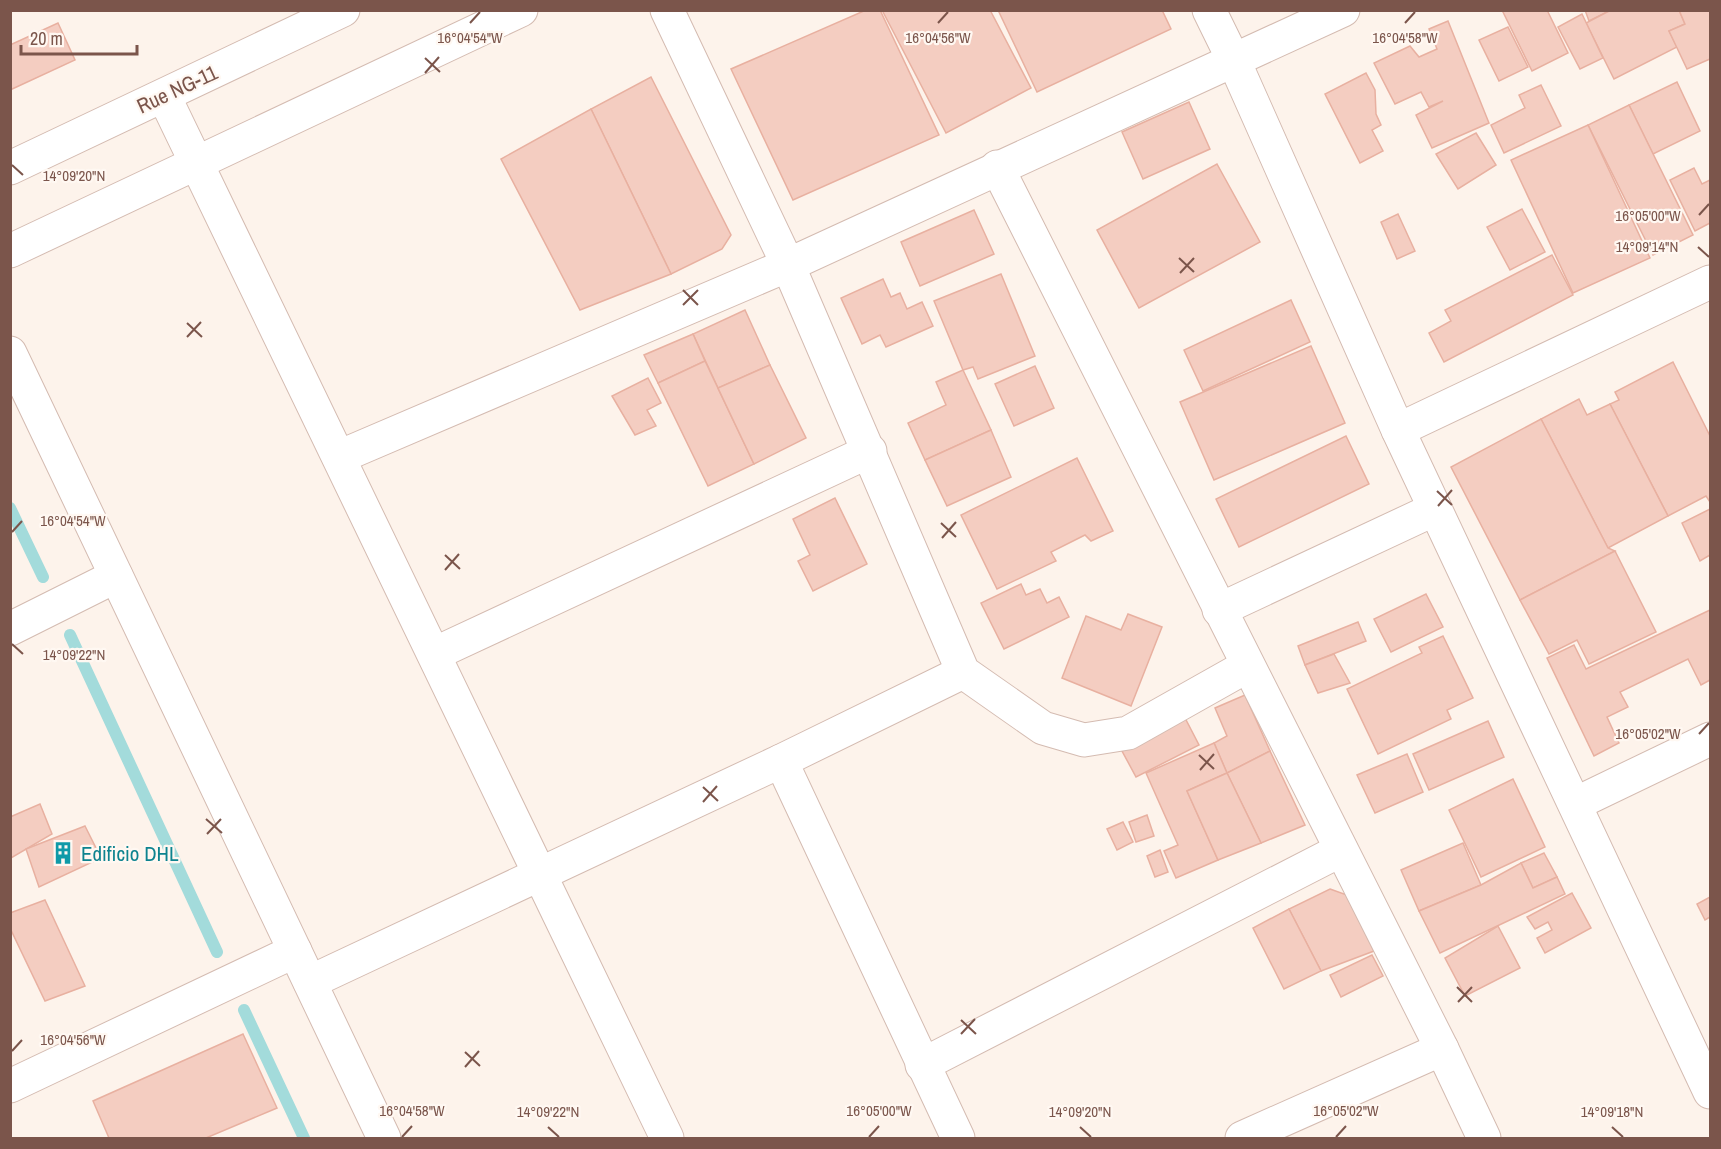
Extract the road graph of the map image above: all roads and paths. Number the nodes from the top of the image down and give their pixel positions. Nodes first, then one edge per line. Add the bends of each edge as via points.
1 (521, 10) edge
2 (667, 10) edge
3 (1209, 10) edge
4 (1343, 10) edge
5 (340, 11) edge
6 (1234, 61) junction
7 (164, 96) junction
8 (196, 163) junction
9 (997, 167) junction
10 (10, 168) edge
11 (10, 251) edge
12 (788, 265) junction
13 (1710, 282) edge
14 (10, 352) edge
15 (1398, 430) junction
16 (870, 451) junction
17 (339, 457) junction
18 (1435, 509) junction
19 (116, 576) junction
20 (1219, 610) junction
21 (10, 629) edge
22 (434, 654) junction
23 (1247, 666) junction
24 (963, 672) junction
25 (1710, 739) edge
26 (781, 761) junction
27 (1575, 804) junction
28 (1341, 850) junction
29 (540, 875) junction
30 (295, 951) junction
31 (310, 982) junction
32 (1442, 1049) junction
33 (922, 1065) junction
34 (10, 1086) edge
35 (1710, 1092) edge
36 (384, 1138) edge
37 (667, 1138) edge
38 (958, 1138) edge
39 (1242, 1138) edge
40 (1484, 1138) edge

1 - 8 street
2 - 12 street
3 - 6 street
4 - 6 street
5 - 7 street, Rue NG-11
6 - 9 street
6 - 15 street
7 - 8 street
7 - 10 street, Rue NG-11
8 - 11 street
8 - 17 street
9 - 12 street
9 - 20 street
12 - 16 street
12 - 17 street
13 - 15 street
14 - 19 street
15 - 18 street
16 - 22 street
16 - 24 street
17 - 22 street
18 - 20 street
18 - 27 street
19 - 21 street
19 - 30 street
20 - 23 street
22 - 29 street
23 - 24 street via 1128,733 1084,740 1042,728
23 - 28 street
24 - 26 street
25 - 27 street
26 - 29 street
26 - 33 street
27 - 35 street
28 - 32 street
28 - 33 street
29 - 31 street
29 - 37 street
30 - 31 street
30 - 34 street
31 - 36 street
32 - 39 street
32 - 40 street
33 - 38 street

